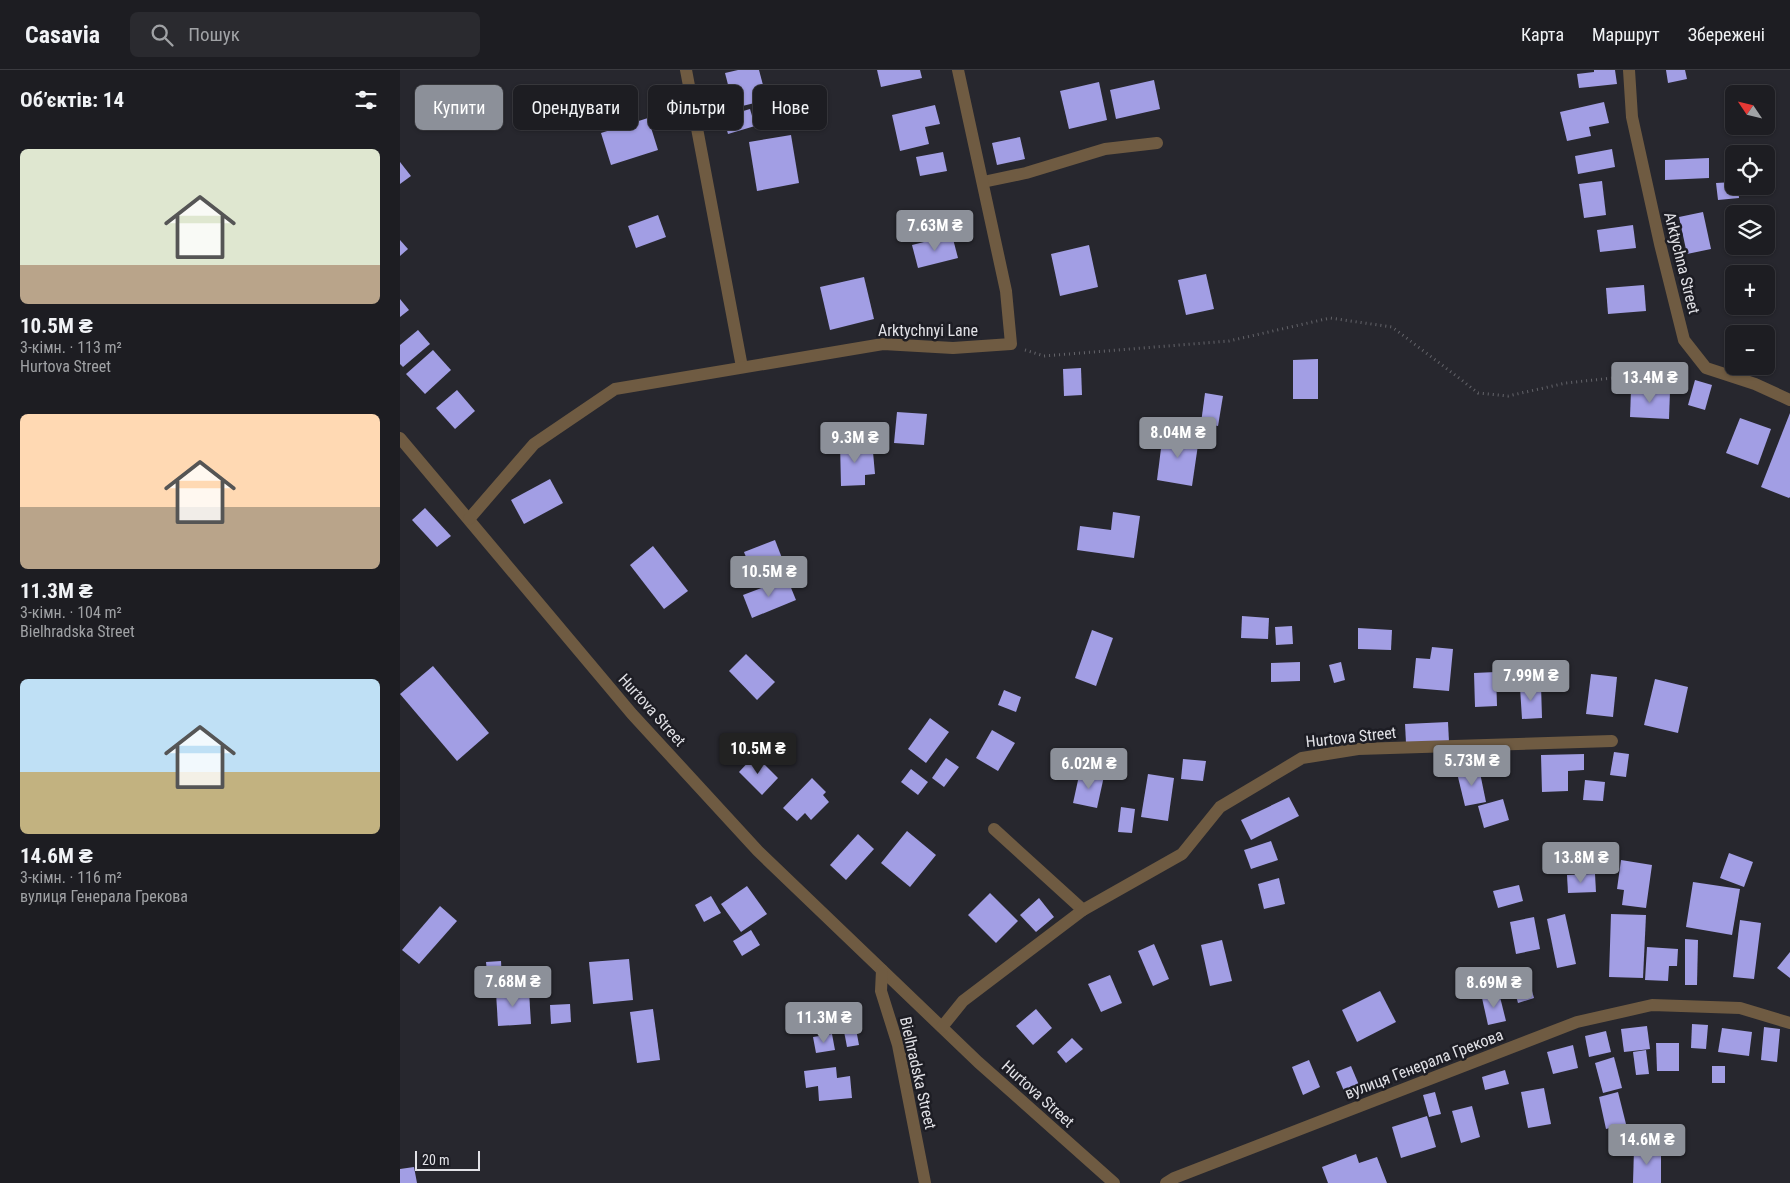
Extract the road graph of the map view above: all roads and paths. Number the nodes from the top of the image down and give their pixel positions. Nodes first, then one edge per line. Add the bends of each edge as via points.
1 (686, 70) edge
2 (958, 70) edge
3 (1628, 70) edge
4 (1157, 143) dead end
5 (984, 182) junction
6 (1011, 344) junction
7 (742, 367) junction
8 (1706, 368) junction
9 (1790, 400) edge
10 (400, 438) edge
11 (469, 519) junction
12 (1612, 741) dead end
13 (994, 829) dead end
14 (1083, 910) junction
15 (882, 970) junction
16 (1790, 1023) edge
17 (942, 1027) junction
18 (925, 1183) edge
19 (1114, 1183) edge
20 (1166, 1183) edge

1 - 7 street
2 - 5 street
3 - 8 street, Arktychna Street via 1632,117 1684,340
4 - 5 street via 1106,149
5 - 6 street via 1006,291
6 - 7 street, Arktychnyi Lane via 953,348 883,344
6 - 8 path via 1044,356 1062,355 1230,341 1330,318 1392,327 1478,393 1508,396 1566,383
7 - 11 street, Arktychnyi Lane via 615,389 534,444
8 - 9 street
10 - 11 street, Hurtova Street
11 - 15 street, Hurtova Street via 638,721 758,851
12 - 14 street, Hurtova Street via 1358,749 1302,758 1220,807 1182,854
13 - 14 street
14 - 17 street, Hurtova Street via 963,1001
15 - 17 street, Hurtova Street
15 - 18 street, Bielhradska Street via 881,991 898,1045
16 - 20 street, вулиця Генерала Грекова via 1740,1008 1652,1005 1577,1022
17 - 19 street, Hurtova Street

